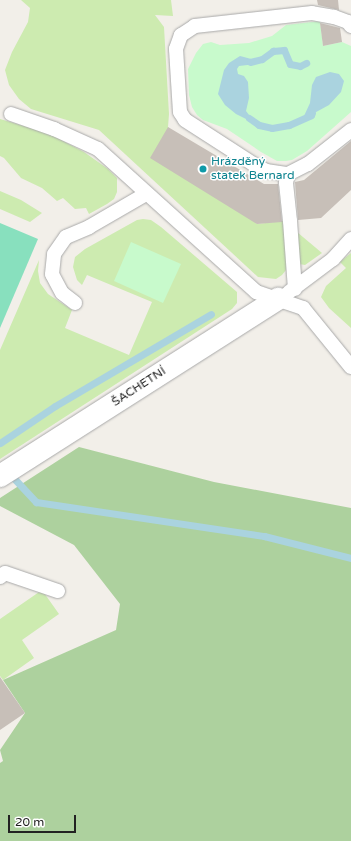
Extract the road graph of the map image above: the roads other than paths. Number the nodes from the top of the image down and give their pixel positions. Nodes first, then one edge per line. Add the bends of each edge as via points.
1 (351, 26) edge
2 (11, 114) dead end
3 (351, 130) edge
4 (288, 174) junction
5 (146, 194) junction
6 (351, 239) edge
7 (287, 294) junction
8 (75, 303) dead end
9 (351, 367) edge
10 (0, 476) edge
11 (0, 577) edge
12 (58, 591) dead end

1 - 4 lane via 348,22 334,17 312,13 195,26 181,34 176,49 180,112 185,120 266,171
2 - 5 lane via 54,129 98,149
3 - 4 lane via 308,164
4 - 7 lane via 286,183 290,221
5 - 7 lane via 256,292
5 - 8 lane via 89,227 66,237 54,254 52,274 62,293
6 - 7 lane via 333,259
7 - 9 lane via 304,308
7 - 10 street, ŠACHETNÍ
11 - 12 lane via 5,573

